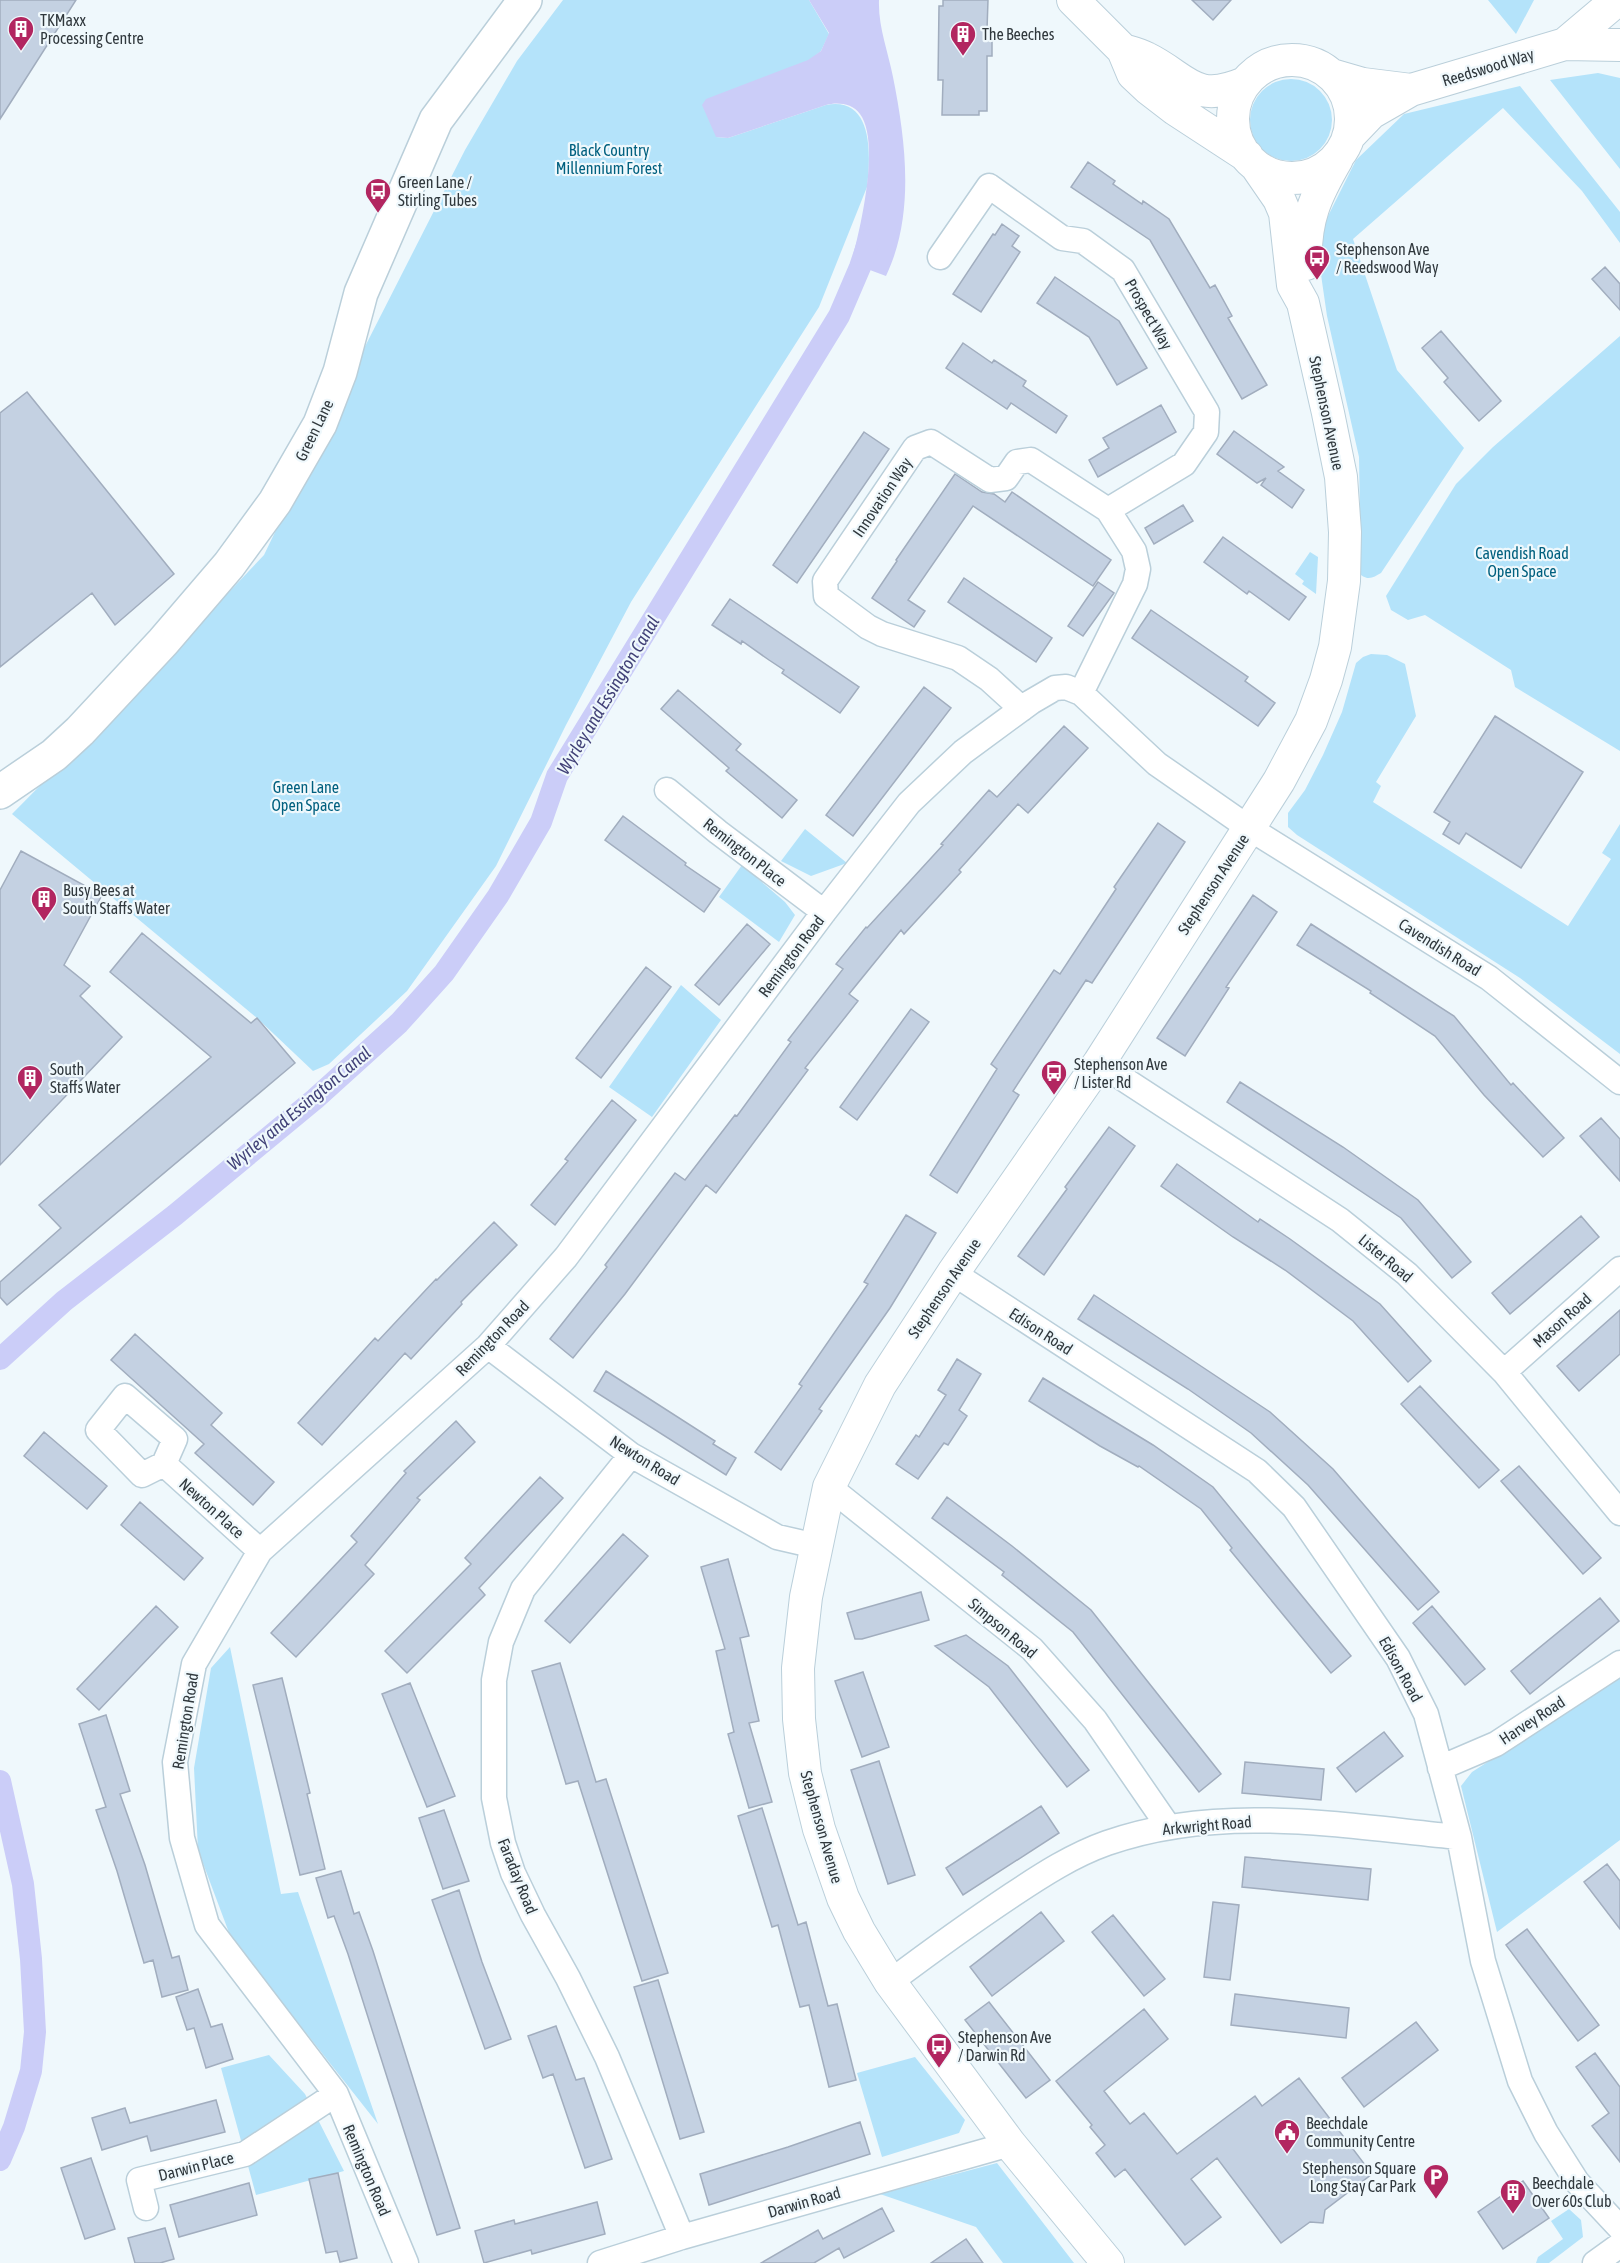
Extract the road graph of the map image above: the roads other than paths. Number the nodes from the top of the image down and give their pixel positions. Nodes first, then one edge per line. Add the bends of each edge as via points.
1 (525, 0) edge
2 (1073, 0) edge
3 (1613, 0) edge
4 (1620, 25) edge
5 (1620, 45) edge
6 (1556, 47) junction
7 (1123, 50) junction
8 (1332, 75) junction
9 (1245, 83) junction
10 (1425, 86) junction
11 (1345, 144) junction
12 (1252, 161) junction
13 (940, 256) dead end
14 (1304, 303) junction
15 (1108, 510) junction
16 (1081, 693) junction
17 (1022, 709) junction
18 (667, 790) dead end
19 (0, 792) edge
20 (1249, 828) junction
21 (824, 912) junction
22 (1099, 1063) junction
23 (1620, 1082) edge
24 (1620, 1269) edge
25 (953, 1273) junction
26 (488, 1346) junction
27 (1504, 1372) junction
28 (631, 1455) junction
29 (164, 1464) dead end
30 (829, 1487) junction
31 (1620, 1513) edge
32 (816, 1546) junction
33 (260, 1551) junction
34 (1620, 1663) edge
35 (1440, 1768) junction
36 (1168, 1826) junction
37 (1459, 1837) junction
38 (890, 1982) junction
39 (336, 2094) junction
40 (1010, 2144) junction
41 (146, 2208) dead end
42 (1620, 2228) edge
43 (682, 2237) junction
44 (1620, 2245) edge
45 (406, 2263) edge
46 (600, 2263) edge
47 (1108, 2263) edge
48 (1595, 2263) edge

1 - 19 highway, Green Lane via 436,120 361,293 340,372 320,424 275,502 229,565 80,730 54,755
2 - 7 street, Stephenson Avenue
3 - 4 street, Reedswood Way
3 - 6 street, Reedswood Way
5 - 6 street, Reedswood Way
6 - 10 street, Reedswood Way
7 - 9 street, Stephenson Avenue via 1145,57 1198,90 1227,91
7 - 12 street, Stephenson Avenue via 1133,74 1149,89
8 - 9 street via 1315,64 1296,60 1277,62 1259,70
8 - 10 street, Reedswood Way via 1363,84
8 - 11 street via 1344,90 1350,108 1351,123
9 - 12 street via 1236,101 1233,120 1237,139
10 - 11 street, Reedswood Way via 1371,112
11 - 12 street via 1330,165 1294,178 1275,175
11 - 14 street, Stephenson Avenue via 1310,211
12 - 14 street, Stephenson Avenue via 1280,199 1293,285
13 - 15 street, Prospect Way via 989,186 1062,238 1083,241 1123,270 1207,412 1206,432 1184,464
14 - 20 street, Stephenson Avenue via 1341,477 1346,532 1344,581 1335,647 1311,721
15 - 16 street, Innovation Way via 1134,551 1138,569 1135,584
15 - 17 street, Innovation Way via 1031,460 1017,462 1006,478 990,480 931,442 915,448 825,581 826,596 868,627 958,658
16 - 17 street, Remington Road via 1055,688
16 - 20 street via 1157,764
17 - 21 street, Remington Road via 963,752 909,803
18 - 21 street, Remington Place
20 - 22 street, Stephenson Avenue
20 - 23 street, Cavendish Road via 1489,978
21 - 26 street, Remington Road via 566,1257
22 - 25 street, Stephenson Avenue
22 - 27 street, Lister Road via 1340,1220 1407,1274
24 - 27 street, Mason Road
25 - 30 street, Stephenson Avenue via 880,1385
25 - 35 street, Edison Road via 1257,1471 1294,1507 1398,1658 1426,1714
26 - 28 street, Newton Road
26 - 33 street, Remington Road
27 - 31 street, Lister Road
28 - 32 street, Newton Road via 777,1537
28 - 43 street, Faraday Road via 523,1589 501,1642 494,1680 494,1798 513,1873 607,2057
29 - 33 street, Newton Place
30 - 32 street, Stephenson Avenue
30 - 36 street, Simpson Road via 1032,1649 1095,1720
32 - 38 street, Stephenson Avenue via 798,1668 805,1773 843,1898
33 - 39 street, Remington Road via 194,1664 175,1762 182,1838 207,1925
34 - 35 street, Harvey Road via 1496,1744
35 - 37 street, Edison Road
36 - 37 street, Arkwright Road via 1272,1819
36 - 38 street, Arkwright Road via 1107,1843 1050,1870 976,1918
37 - 42 street, Edison Road via 1483,1961 1520,2081 1577,2182
38 - 40 street, Stephenson Avenue
39 - 41 street, Darwin Place via 245,2154 139,2180
39 - 45 street, Remington Road
40 - 43 street, Darwin Road
40 - 47 street, Stephenson Avenue
43 - 46 street, Darwin Road
44 - 48 street

